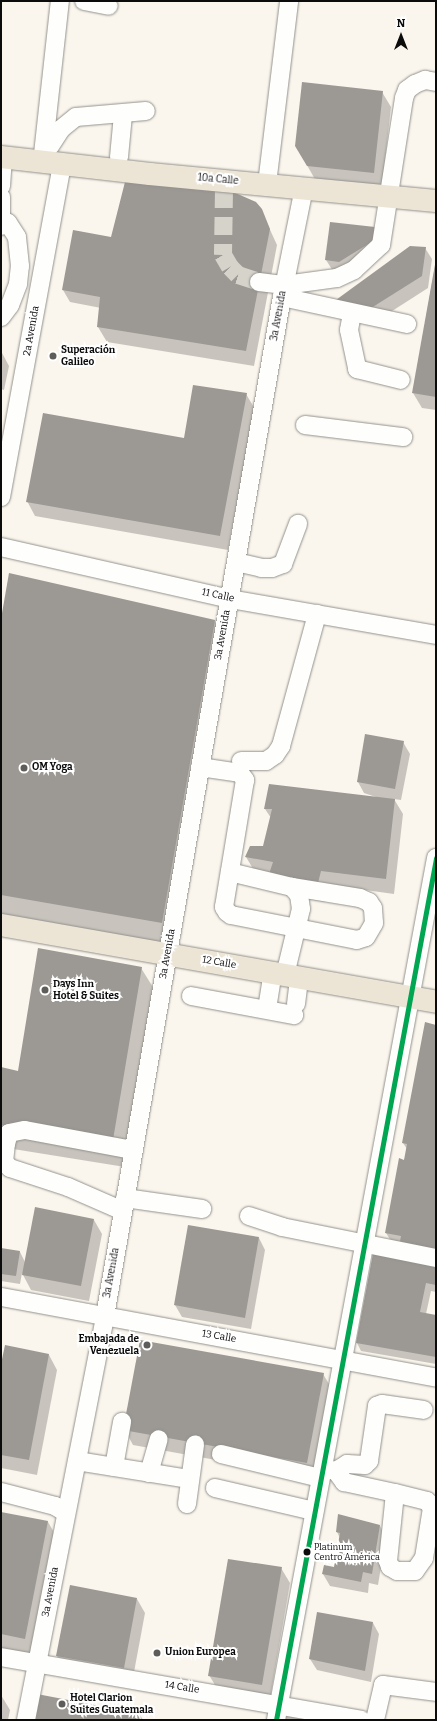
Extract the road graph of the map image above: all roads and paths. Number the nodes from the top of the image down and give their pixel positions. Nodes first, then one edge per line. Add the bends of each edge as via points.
1 (60, 1) edge
2 (84, 1) edge
3 (289, 1) edge
4 (109, 6) dead end
5 (436, 82) edge
6 (146, 111) dead end
7 (123, 115) junction
8 (2, 157) edge
9 (119, 157) dead end
10 (52, 158) junction
11 (267, 184) junction
12 (1, 186) edge
13 (304, 188) junction
14 (389, 195) junction
15 (1, 197) edge
16 (436, 201) edge
17 (2, 223) edge
18 (259, 282) tunnel mouth
19 (283, 291) junction
20 (352, 313) junction
21 (1, 317) edge
22 (407, 324) dead end
23 (401, 380) dead end
24 (305, 425) dead end
25 (403, 437) dead end
26 (1, 497) edge
27 (298, 524) dead end
28 (1, 547) edge
29 (236, 562) junction
30 (230, 599) junction
31 (317, 614) junction
32 (436, 635) edge
33 (240, 761) dead end
34 (200, 768) junction
35 (436, 858) edge
36 (230, 872) junction
37 (292, 887) junction
38 (1, 925) edge
39 (297, 927) junction
40 (168, 954) junction
41 (286, 975) junction
42 (191, 996) dead end
43 (409, 997) junction
44 (436, 1002) edge
45 (267, 1009) junction
46 (132, 1150) junction
47 (124, 1205) junction
48 (202, 1209) dead end
49 (249, 1216) dead end
50 (364, 1242) junction
51 (436, 1258) edge
52 (1, 1297) edge
53 (105, 1316) junction
54 (342, 1360) junction
55 (436, 1378) edge
56 (424, 1410) dead end
57 (122, 1422) dead end
58 (160, 1439) dead end
59 (196, 1445) dead end
60 (221, 1454) dead end
61 (77, 1461) junction
62 (114, 1467) junction
63 (326, 1472) junction
64 (149, 1473) junction
65 (190, 1479) junction
66 (215, 1488) dead end
67 (1, 1492) edge
68 (395, 1493) dead end
69 (187, 1504) dead end
70 (314, 1511) junction
71 (66, 1513) junction
72 (1, 1657) edge
73 (37, 1664) junction
74 (436, 1692) edge
75 (278, 1712) edge
76 (26, 1720) edge
77 (362, 1720) edge
78 (375, 1720) edge

1 - 10 street, 2a Avenida
2 - 4 street
3 - 11 street
5 - 14 street via 425,80 407,90
6 - 7 street
7 - 9 street
7 - 10 street via 76,116 60,129
8 - 10 main road, 10a Calle
8 - 12 street
10 - 11 main road, 10a Calle via 223,185
10 - 26 street, 2a Avenida
11 - 13 main road, 10a Calle
13 - 14 main road, 10a Calle
13 - 19 street, 3a Avenida
14 - 16 main road, 10a Calle
14 - 19 street via 381,245 354,270 337,278
15 - 17 street
17 - 21 street via 8,223 16,237 20,266 18,284 10,305
18 - 19 street
19 - 20 street
19 - 29 street, 3a Avenida
20 - 22 street
20 - 23 street via 349,330 356,369
24 - 25 street
27 - 29 street via 283,564 266,568
28 - 30 street, 11 Calle
29 - 30 street, 3a Avenida
30 - 31 street, 11 Calle
30 - 34 street, 3a Avenida
31 - 32 street, 11 Calle
31 - 33 street via 281,746 275,756 266,761
34 - 36 street via 240,773 245,780
34 - 40 street, 3a Avenida
35 - 43 street
36 - 37 street
36 - 39 street via 224,906 227,912 231,915
37 - 39 street via 301,904
37 - 39 street via 360,898 369,902 375,916 369,933 357,940
38 - 40 main road, 12 Calle
39 - 41 street
40 - 41 main road, 12 Calle
40 - 46 street, 3a Avenida
41 - 43 main road, 12 Calle
41 - 45 street
41 - 45 street via 295,1009
42 - 45 street
43 - 44 main road, 12 Calle
43 - 50 street
46 - 47 street, 3a Avenida
46 - 47 street via 25,1130 9,1133 6,1144 4,1162 10,1168
47 - 48 street
47 - 53 street, 3a Avenida
49 - 50 street via 282,1227
50 - 51 street
50 - 54 street
52 - 53 street, 13 Calle
53 - 54 street, 13 Calle
53 - 61 street, 3a Avenida
54 - 55 street, 13 Calle
54 - 63 street
56 - 63 street via 382,1404 377,1406 369,1461 364,1466 347,1464
57 - 62 street
58 - 64 street
59 - 65 street
60 - 63 street
61 - 62 street
61 - 71 street, 3a Avenida
62 - 64 street
63 - 68 street via 344,1482
63 - 70 street
64 - 65 street
65 - 69 street
66 - 70 street
67 - 71 street via 55,1506
70 - 75 street
71 - 73 street, 3a Avenida
72 - 73 street, 14 Calle
73 - 75 street, 14 Calle
73 - 76 street, 3a Avenida
74 - 78 street via 383,1685
75 - 77 street, 14 Calle

